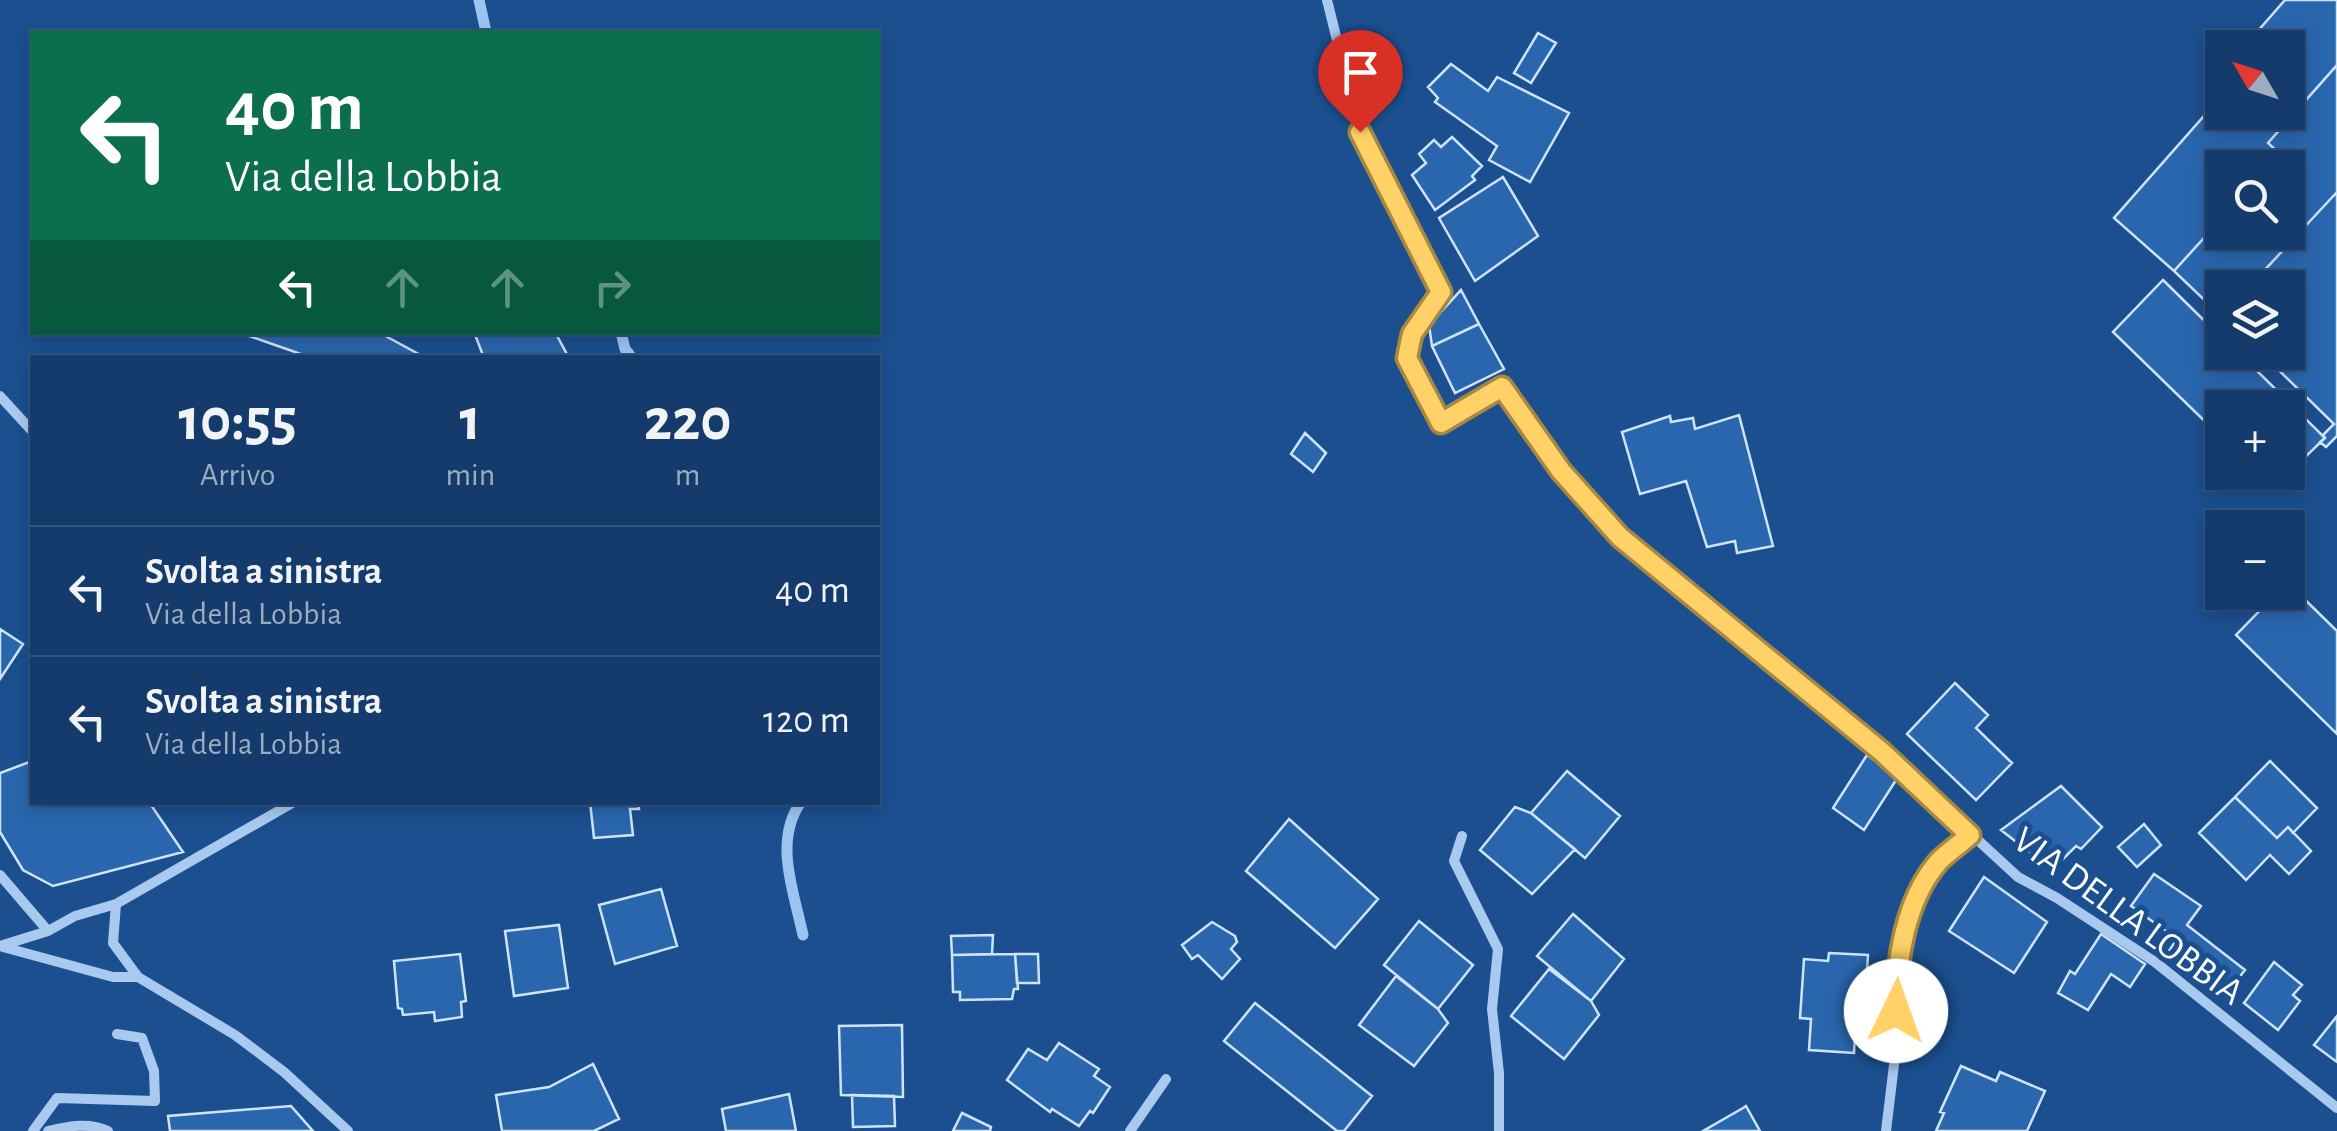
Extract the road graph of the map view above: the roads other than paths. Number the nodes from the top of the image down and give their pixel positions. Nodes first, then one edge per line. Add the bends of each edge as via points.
1 (1326, 0) edge
2 (0, 396) edge
3 (30, 430) edge
4 (289, 805) edge
5 (1970, 835) junction
6 (1462, 836) dead end
7 (0, 875) edge
8 (116, 904) junction
9 (48, 932) junction
10 (1, 946) edge
11 (138, 978) junction
12 (116, 1034) dead end
13 (1166, 1080) dead end
14 (2337, 1108) edge
15 (33, 1131) edge
16 (48, 1131) edge
17 (108, 1131) edge
18 (348, 1131) edge
19 (1130, 1131) edge
20 (1498, 1131) edge
21 (1886, 1131) edge

1 - 5 street, VIA DELLA LOBBIA via 1360,132 1441,292 1412,334 1407,358 1441,423 1502,387 1561,471 1620,537 1882,752
2 - 3 street
4 - 8 street
5 - 14 street, VIA DELLA LOBBIA via 2018,877 2155,962
5 - 21 street via 1938,862 1914,902 1896,974
6 - 20 street via 1454,861 1498,950 1492,1009
7 - 9 street
8 - 9 street
8 - 11 street via 113,943
9 - 10 street
10 - 11 street
11 - 18 street via 236,1035
12 - 15 street via 142,1038 154,1071 155,1101 58,1098
13 - 19 street
16 - 17 street via 96,1125

